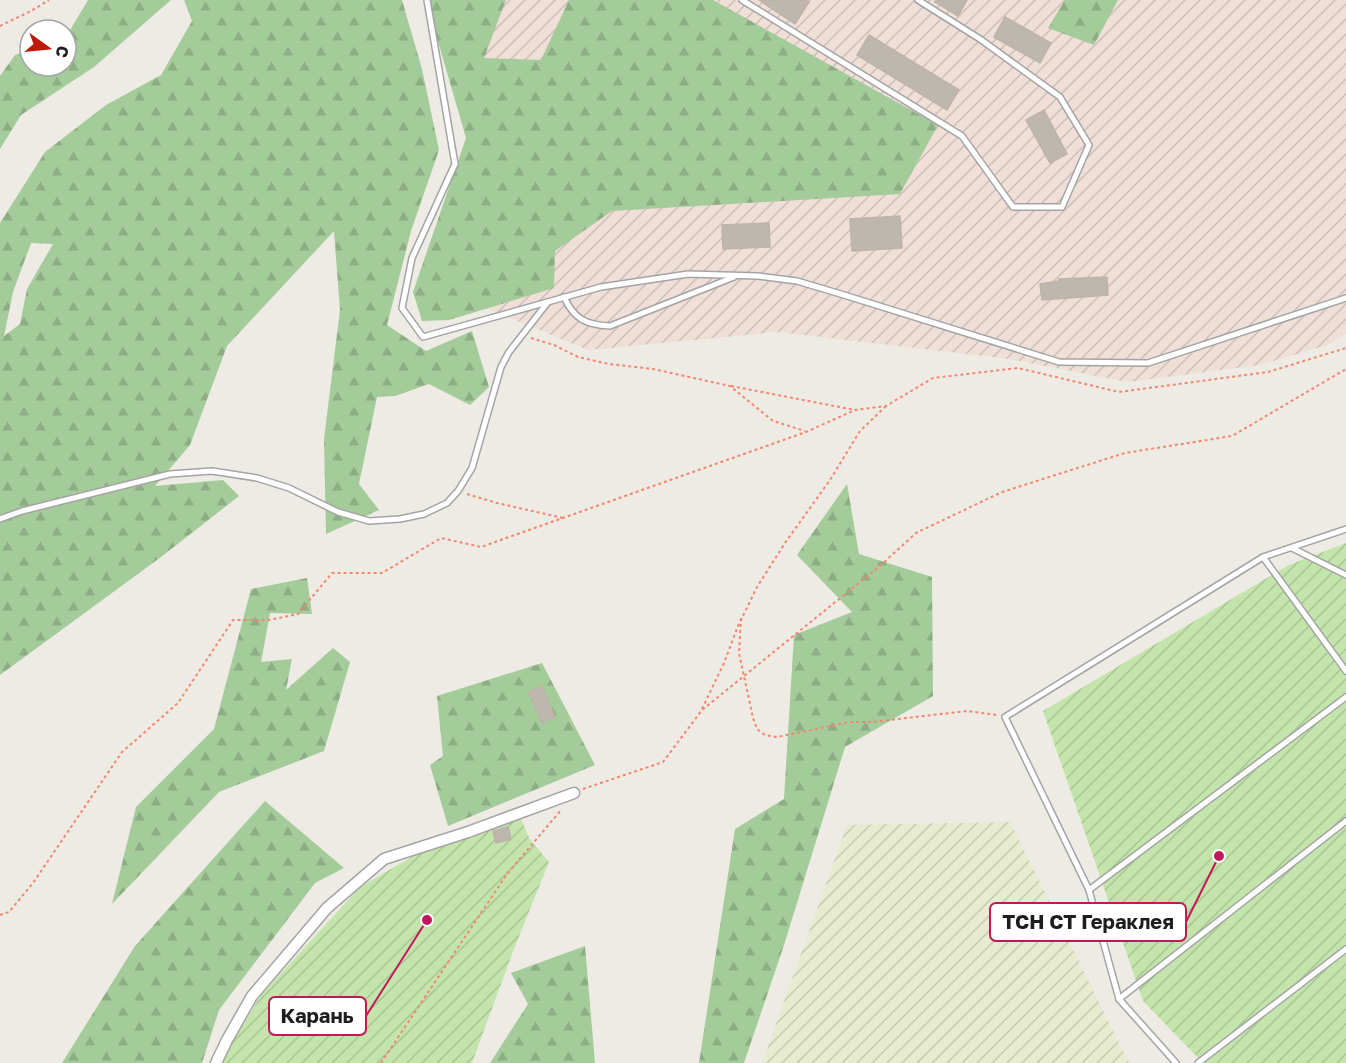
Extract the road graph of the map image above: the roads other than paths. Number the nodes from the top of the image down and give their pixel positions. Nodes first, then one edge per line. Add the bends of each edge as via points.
1 (427, 0) edge
2 (742, 0) edge
3 (918, 0) edge
4 (738, 275) junction
5 (564, 297) junction
6 (1346, 298) edge
7 (549, 301) junction
8 (0, 519) edge
9 (1346, 529) edge
10 (1292, 548) junction
11 (1263, 556) junction
12 (1346, 575) edge
13 (1346, 671) edge
14 (1346, 697) edge
15 (574, 793) road end
16 (1346, 821) edge
17 (1089, 890) junction
18 (1346, 949) edge
19 (1119, 999) junction
20 (216, 1063) edge
21 (1176, 1063) edge
22 (1198, 1063) edge

1 - 7 lane via 455,164 412,258 402,308 423,337
2 - 3 lane via 962,136 1013,207 1062,207 1089,145 1060,97
4 - 5 lane via 688,274 601,287
4 - 5 lane via 610,326 593,326 580,318
4 - 6 lane via 797,281 1059,362 1148,363
5 - 7 lane
7 - 8 lane via 501,367 472,468 447,503 424,514 369,521 338,512 289,488 212,471 170,474
9 - 10 lane
10 - 11 lane
10 - 12 lane
11 - 13 lane
11 - 17 lane via 1005,717
14 - 17 lane
15 - 20 street via 384,859 327,908 252,996
16 - 19 lane
17 - 19 lane
18 - 22 lane
19 - 21 lane

